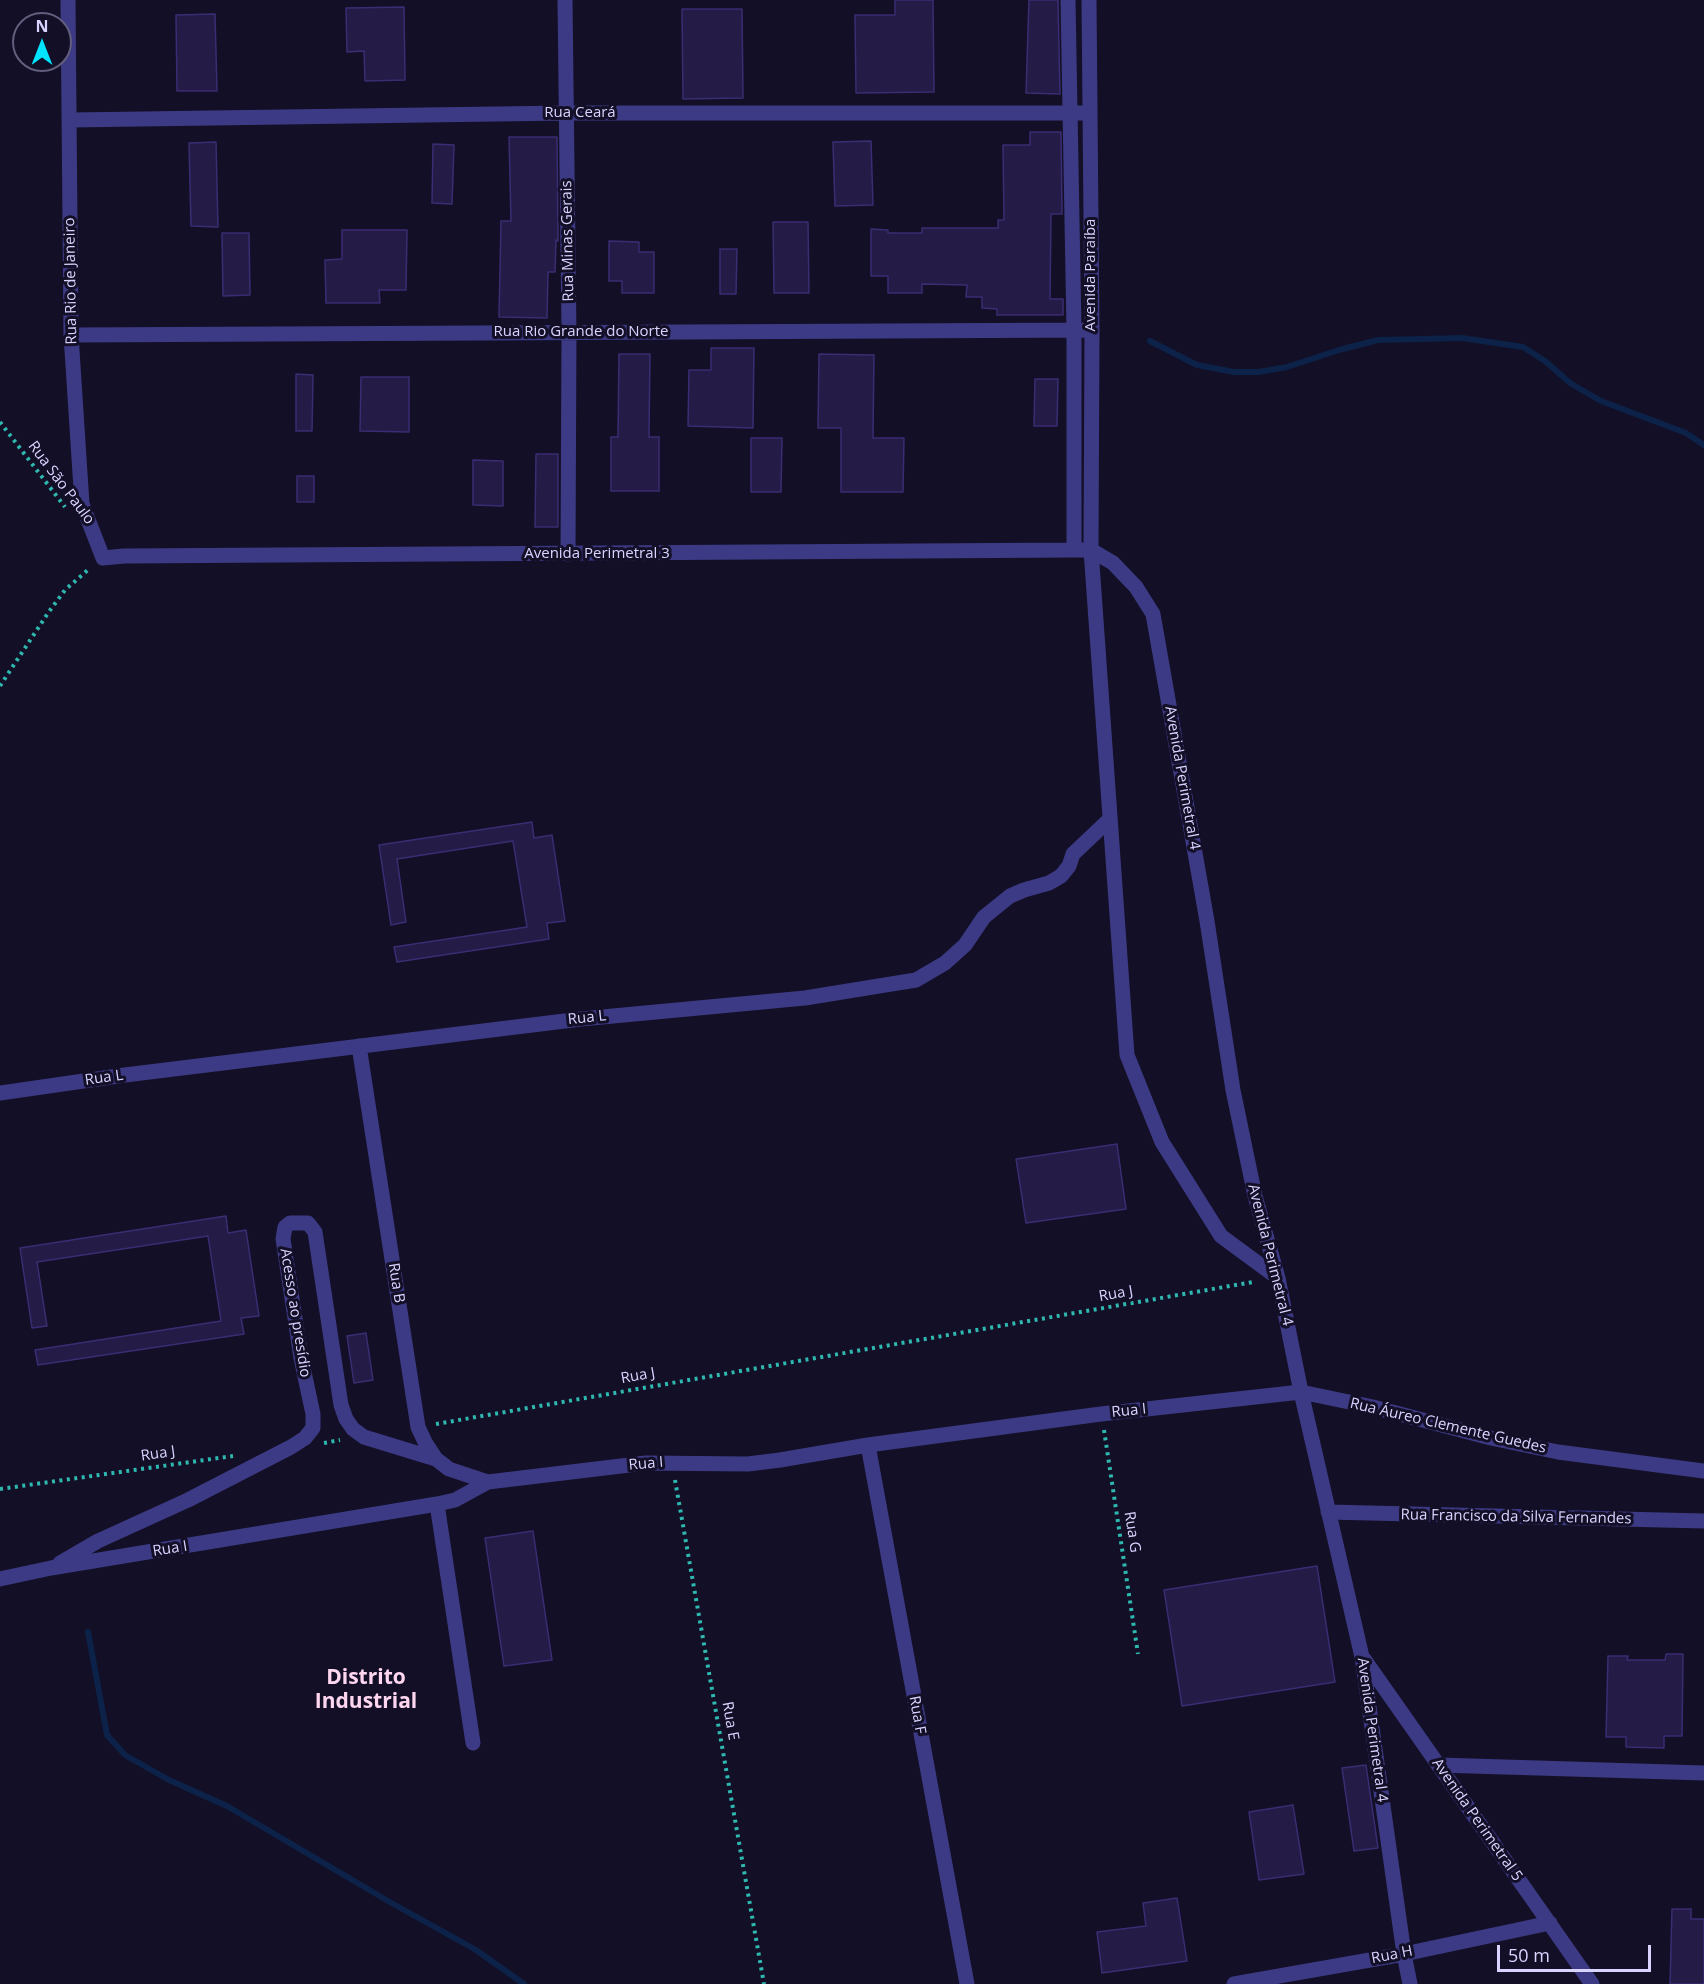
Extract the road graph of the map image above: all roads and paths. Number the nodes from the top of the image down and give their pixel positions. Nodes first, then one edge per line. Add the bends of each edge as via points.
1 (68, 0) edge
2 (565, 0) edge
3 (1068, 0) edge
4 (1089, 0) edge
5 (567, 113) junction
6 (1071, 113) junction
7 (1090, 113) junction
8 (70, 120) junction
9 (1074, 330) junction
10 (1092, 330) junction
11 (569, 332) junction
12 (71, 335) junction
13 (0, 422) edge
14 (69, 513) dead end
15 (1074, 550) junction
16 (1091, 550) junction
17 (568, 554) junction
18 (103, 558) junction
19 (0, 686) edge
20 (1110, 819) junction
21 (359, 1046) junction
22 (0, 1093) edge
23 (1278, 1278) junction
24 (1301, 1392) junction
25 (1101, 1414) junction
26 (418, 1427) junction
27 (364, 1437) junction
28 (323, 1443) dead end
29 (868, 1445) junction
30 (233, 1456) dead end
31 (436, 1459) junction
32 (672, 1462) junction
33 (1704, 1471) edge
34 (488, 1482) junction
35 (0, 1489) edge
36 (437, 1504) junction
37 (1328, 1512) junction
38 (1704, 1521) edge
39 (51, 1568) junction
40 (0, 1579) edge
41 (1138, 1654) dead end
42 (1362, 1657) junction
43 (473, 1743) dead end
44 (1438, 1765) junction
45 (1704, 1773) edge
46 (1550, 1923) junction
47 (1404, 1954) junction
48 (764, 1984) edge
49 (967, 1984) edge
50 (1234, 1984) edge
51 (1410, 1984) edge
52 (1592, 1984) edge

1 - 8 street, Rua Rio de Janeiro
2 - 5 street, Rua Minas Gerais
3 - 6 street, Avenida Paraíba
4 - 7 street, Avenida Paraíba
5 - 6 street, Rua Ceará
5 - 8 street, Rua Ceará
5 - 11 street, Rua Minas Gerais
6 - 7 street, Rua Ceará
6 - 9 street, Avenida Paraíba
7 - 10 street, Avenida Paraíba
8 - 12 street, Rua Rio de Janeiro
9 - 10 street, Rua Rio Grande do Norte
9 - 11 street, Rua Rio Grande do Norte
9 - 15 street, Avenida Paraíba
10 - 16 street, Avenida Paraíba
11 - 12 street, Rua Rio Grande do Norte
11 - 17 street, Rua Minas Gerais
12 - 18 street, Rua Rio de Janeiro via 82,504
13 - 14 path, Rua São Paulo
15 - 16 street, Avenida Perimetral 3
15 - 17 street, Avenida Perimetral 3
16 - 20 street, Avenida Paraíba
16 - 23 street, Avenida Perimetral 4 via 1124,572 1153,614 1233,1090 1255,1196
17 - 18 street, Avenida Perimetral 3
18 - 19 path via 66,590
20 - 21 street, Rua L via 1073,854 1061,876 1010,896 984,917 965,945 945,963 916,980 805,998 581,1018
20 - 23 street, Avenida Paraíba via 1127,1055 1162,1142 1221,1236
21 - 22 street, Rua L
21 - 26 street, Rua B
23 - 24 street, Avenida Perimetral 4
23 - 26 path, Rua J
24 - 25 street, Rua I
24 - 33 street, Rua Áureo Clemente Guedes via 1558,1452
24 - 37 street, Avenida Perimetral 4
25 - 29 street, Rua I
25 - 41 path, Rua G
26 - 31 street, Rua B
27 - 28 path
27 - 31 street
27 - 39 street, Acesso ao presídio via 353,1429 341,1405 315,1232 308,1223 290,1223 283,1239 313,1428 291,1447
29 - 32 street, Rua I via 748,1464
29 - 49 street, Rua F
30 - 35 path, Rua J
31 - 34 street via 449,1469
32 - 34 street, Rua I
32 - 48 path, Rua E
34 - 36 street, Rua I via 456,1500
36 - 39 street, Rua I
36 - 43 street
37 - 38 street, Rua Francisco da Silva Fernandes
37 - 42 street, Avenida Perimetral 4
39 - 40 street, Rua I
42 - 44 street, Avenida Perimetral 5
42 - 47 street, Avenida Perimetral 4
44 - 45 street
44 - 46 street, Avenida Perimetral 5
46 - 47 street, Rua H
46 - 52 street, Avenida Perimetral 5
47 - 50 street, Rua H
47 - 51 street, Avenida Perimetral 4

